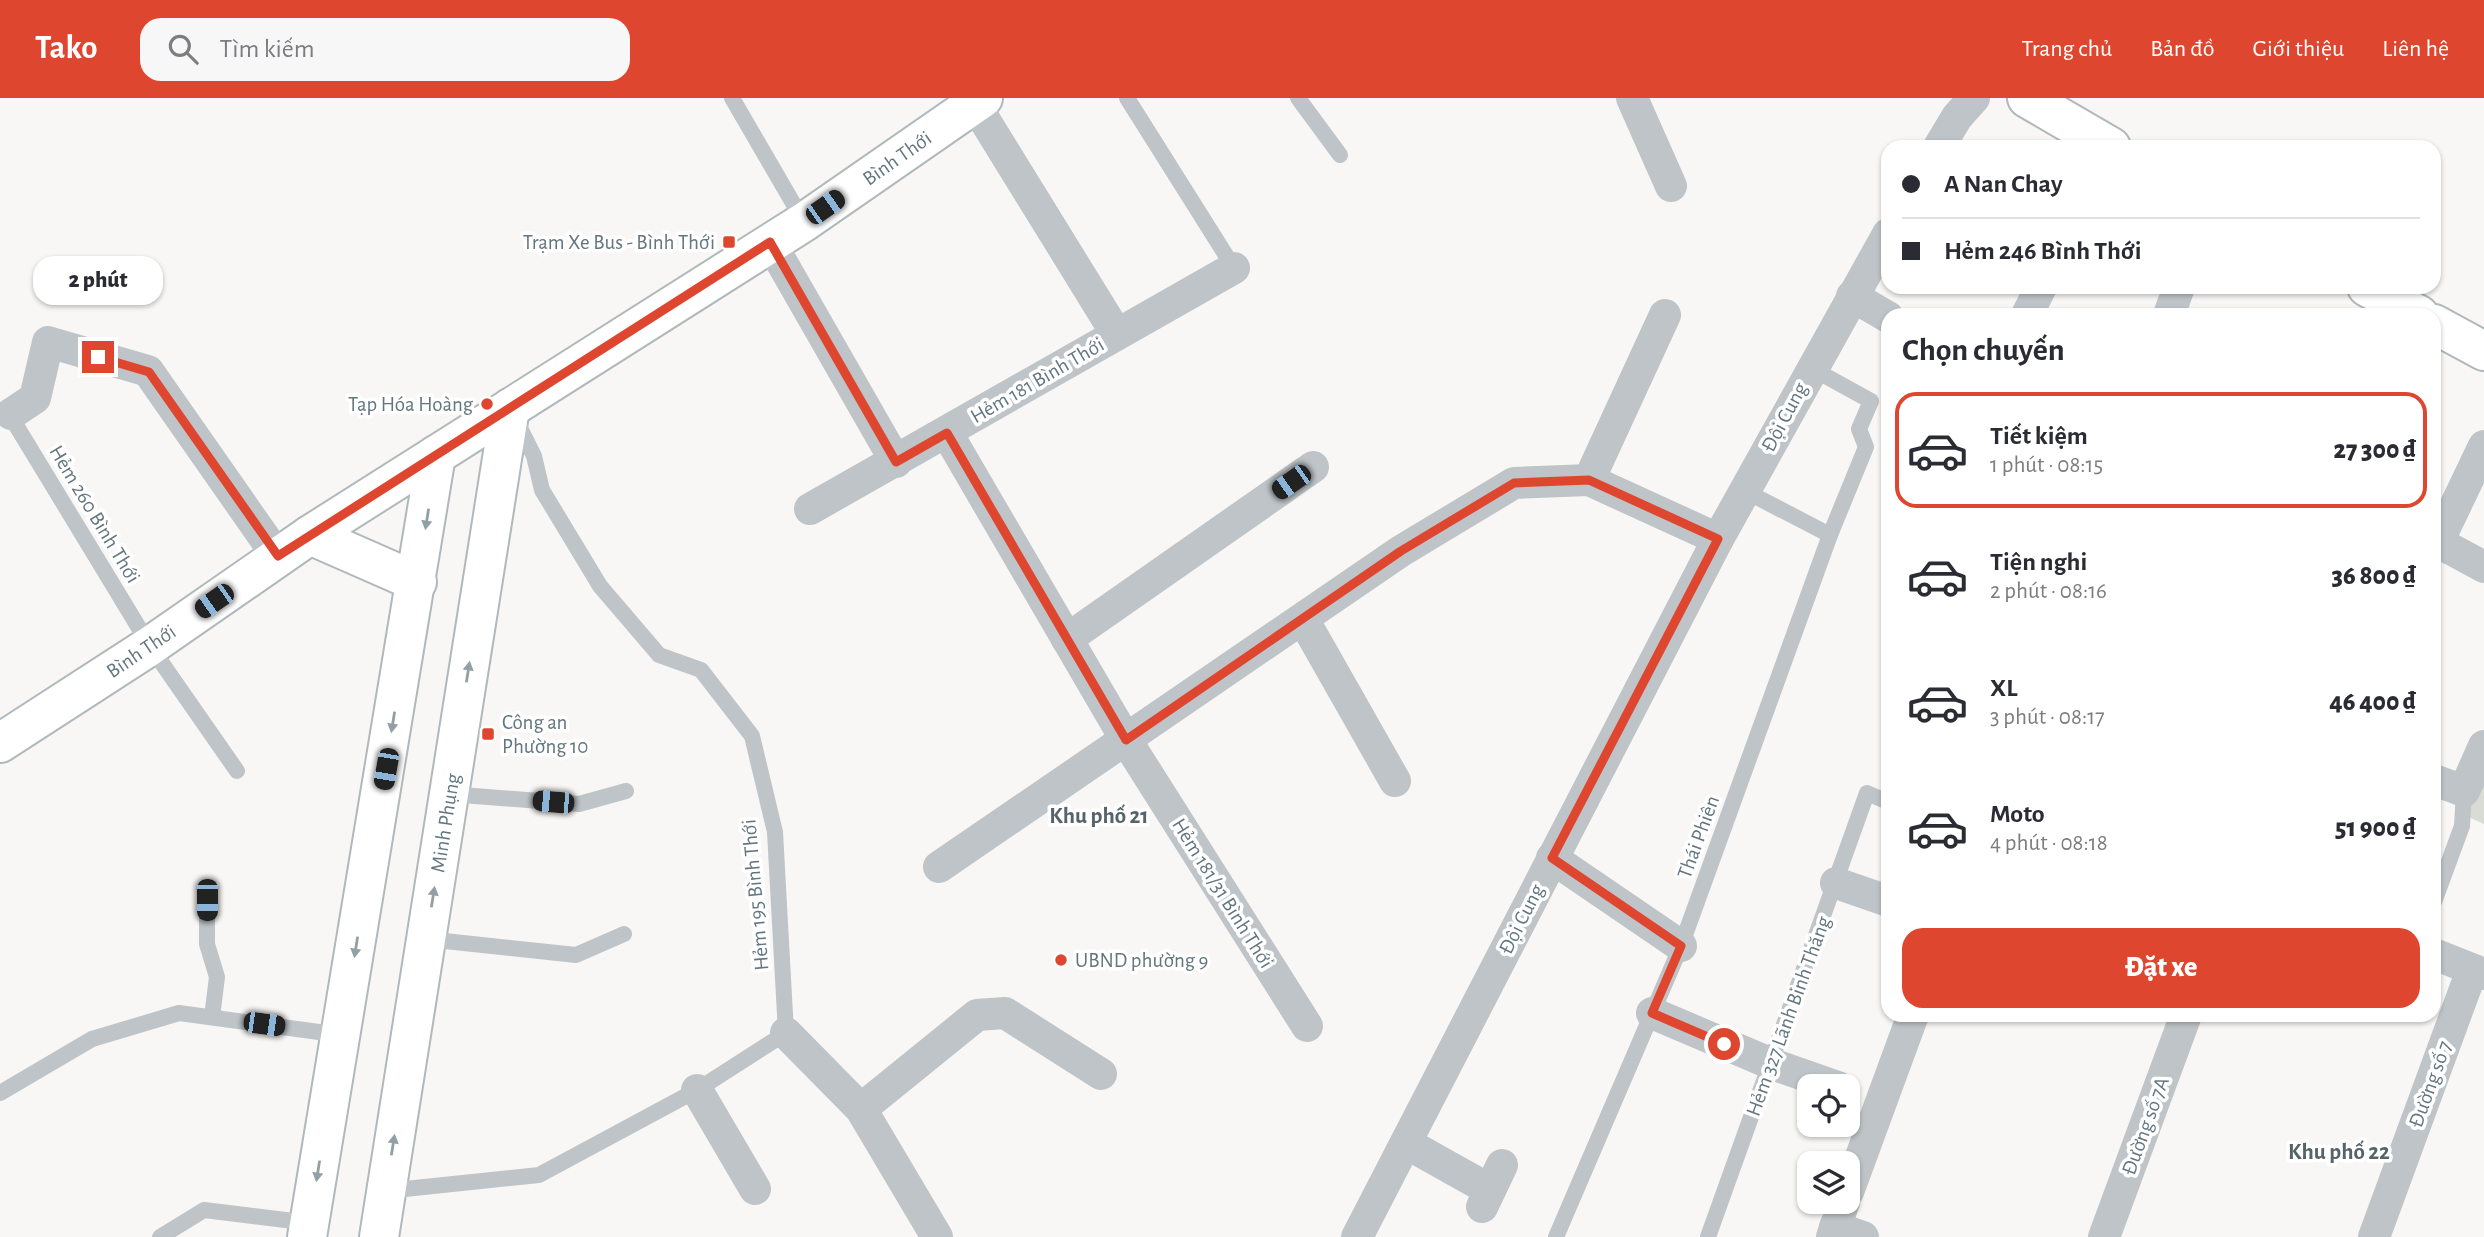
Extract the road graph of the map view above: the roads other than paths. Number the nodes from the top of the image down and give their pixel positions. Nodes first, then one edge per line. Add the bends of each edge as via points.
1 (732, 98) edge
2 (1127, 98) edge
3 (1298, 98) edge
4 (1632, 98) edge
5 (1974, 98) edge
6 (2032, 99) edge
7 (976, 100) edge
8 (1943, 140) edge
9 (2099, 140) edge
10 (1340, 155) dead end
11 (1671, 186) dead end
12 (804, 222) junction
13 (770, 242) junction
14 (1881, 246) edge
15 (1234, 268) joint
16 (2380, 294) edge
17 (1852, 296) junction
18 (2406, 308) edge
19 (1881, 313) edge
20 (1665, 314) dead end
21 (2441, 328) edge
22 (1116, 333) junction
23 (2484, 351) edge
24 (1811, 368) junction
25 (510, 408) junction
26 (6, 410) edge
27 (947, 433) junction
28 (2484, 446) edge
29 (436, 455) junction
30 (896, 462) junction
31 (1313, 467) dead end
32 (1589, 480) junction
33 (1745, 491) junction
34 (810, 509) dead end
35 (2441, 531) edge
36 (310, 534) junction
37 (1830, 535) junction
38 (1718, 539) junction
39 (2441, 544) edge
40 (278, 556) junction
41 (2484, 567) edge
42 (416, 582) junction
43 (1303, 619) junction
44 (1067, 639) junction
45 (150, 646) junction
46 (1126, 740) junction
47 (0, 743) edge
48 (2484, 746) edge
49 (237, 771) dead end
50 (1395, 781) dead end
51 (2441, 783) edge
52 (626, 791) dead end
53 (2464, 791) junction
54 (449, 794) junction
55 (1881, 799) edge
56 (1552, 858) junction
57 (939, 867) dead end
58 (1836, 883) junction
59 (2441, 883) edge
60 (1881, 899) edge
61 (207, 900) dead end
62 (624, 934) dead end
63 (426, 939) junction
64 (1681, 946) junction
65 (2441, 957) edge
66 (2478, 972) edge
67 (1652, 1013) junction
68 (212, 1017) junction
69 (1910, 1022) edge
70 (2183, 1022) edge
71 (1307, 1026) dead end
72 (786, 1033) junction
73 (341, 1035) junction
74 (1772, 1064) junction
75 (1101, 1074) dead end
76 (1801, 1074) edge
77 (697, 1090) junction
78 (0, 1093) edge
79 (1860, 1094) edge
80 (1881, 1102) junction
81 (860, 1109) junction
82 (1406, 1143) junction
83 (1860, 1159) edge
84 (1491, 1188) dead end
85 (755, 1189) dead end
86 (386, 1191) junction
87 (309, 1230) edge
88 (160, 1237) edge
89 (379, 1237) edge
90 (937, 1237) edge
91 (1357, 1237) edge
92 (1556, 1237) edge
93 (1708, 1237) edge
94 (2104, 1237) edge
95 (2374, 1237) edge

1 - 12 lane
2 - 15 lane
3 - 10 lane
4 - 11 street
5 - 8 street
6 - 9 main road
7 - 12 main road, Bình Thới
7 - 22 street, Hẻm 181 Bình Thới
12 - 13 main road, Bình Thới
13 - 25 main road, Bình Thới
13 - 30 street
14 - 17 street, Đội Cung
15 - 22 street, Hẻm 181 Bình Thới
16 - 18 main road
17 - 19 street
17 - 24 street, Đội Cung
20 - 32 street
21 - 23 main road
22 - 27 street, Hẻm 181 Bình Thới
24 - 33 street, Đội Cung
24 - 37 lane, Thái Phiên via 1871,401 1859,429 1866,447
25 - 29 main road, Bình Thới
54 -> 25 main road, Minh Phụng
25 - 72 lane, Hẻm 195 Bình Thới via 534,456 542,490 600,586 659,655 701,670 752,736 775,832
26 - 40 street via 35,398 48,342 149,372
26 - 45 lane, Hẻm 260 Bình Thới
27 - 30 street, Hẻm 181 Bình Thới
27 - 44 street, Hẻm 181/31 Bình Thới
28 - 35 street
29 - 36 main road, Bình Thới
29 -> 42 main road
30 - 34 street, Hẻm 181 Bình Thới
31 - 44 street
32 - 38 street
32 - 43 street via 1514,483 1401,551
33 - 37 lane
33 - 38 street, Đội Cung
36 - 40 main road, Bình Thới
36 - 42 main road
37 - 64 lane, Thái Phiên
38 - 56 street, Đội Cung
39 - 41 street
40 - 45 main road, Bình Thới
42 -> 73 main road
43 - 46 street
43 - 50 street
44 - 46 street, Hẻm 181/31 Bình Thới
45 - 47 main road, Bình Thới
45 - 49 lane, Hẻm 260 Bình Thới
46 - 57 street
46 - 71 street, Hẻm 181/31 Bình Thới
48 - 53 street
51 - 53 street
52 - 54 lane via 579,804
53 - 59 lane via 2462,826
63 -> 54 main road, Minh Phụng
55 - 58 lane, Hẻm 327 Lãnh Binh Thăng via 1867,793
56 - 64 street
56 - 82 street, Đội Cung
58 - 60 street
58 - 74 lane, Hẻm 327 Lãnh Binh Thăng
61 - 68 lane via 207,944 217,977
62 - 63 lane via 576,955
86 -> 63 main road, Minh Phụng
64 - 67 lane, Thái Phiên
65 - 66 street
66 - 95 street, Đường số 7
67 - 74 street
67 - 92 lane, Thái Phiên
68 - 73 lane
68 - 78 lane via 179,1013 92,1039
69 - 80 street
70 - 94 street, Đường số 7A
72 - 77 lane
72 - 81 street
73 -> 87 main road
74 - 76 street
74 - 93 lane, Hẻm 327 Lãnh Binh Thăng
75 - 81 street via 1004,1013 977,1015
77 - 85 street
77 - 86 lane via 539,1175
79 - 80 street
80 - 83 street
81 - 90 street
82 - 84 street
82 - 91 street, Đội Cung
86 - 89 main road, Minh Phụng
87 - 88 lane via 204,1210

